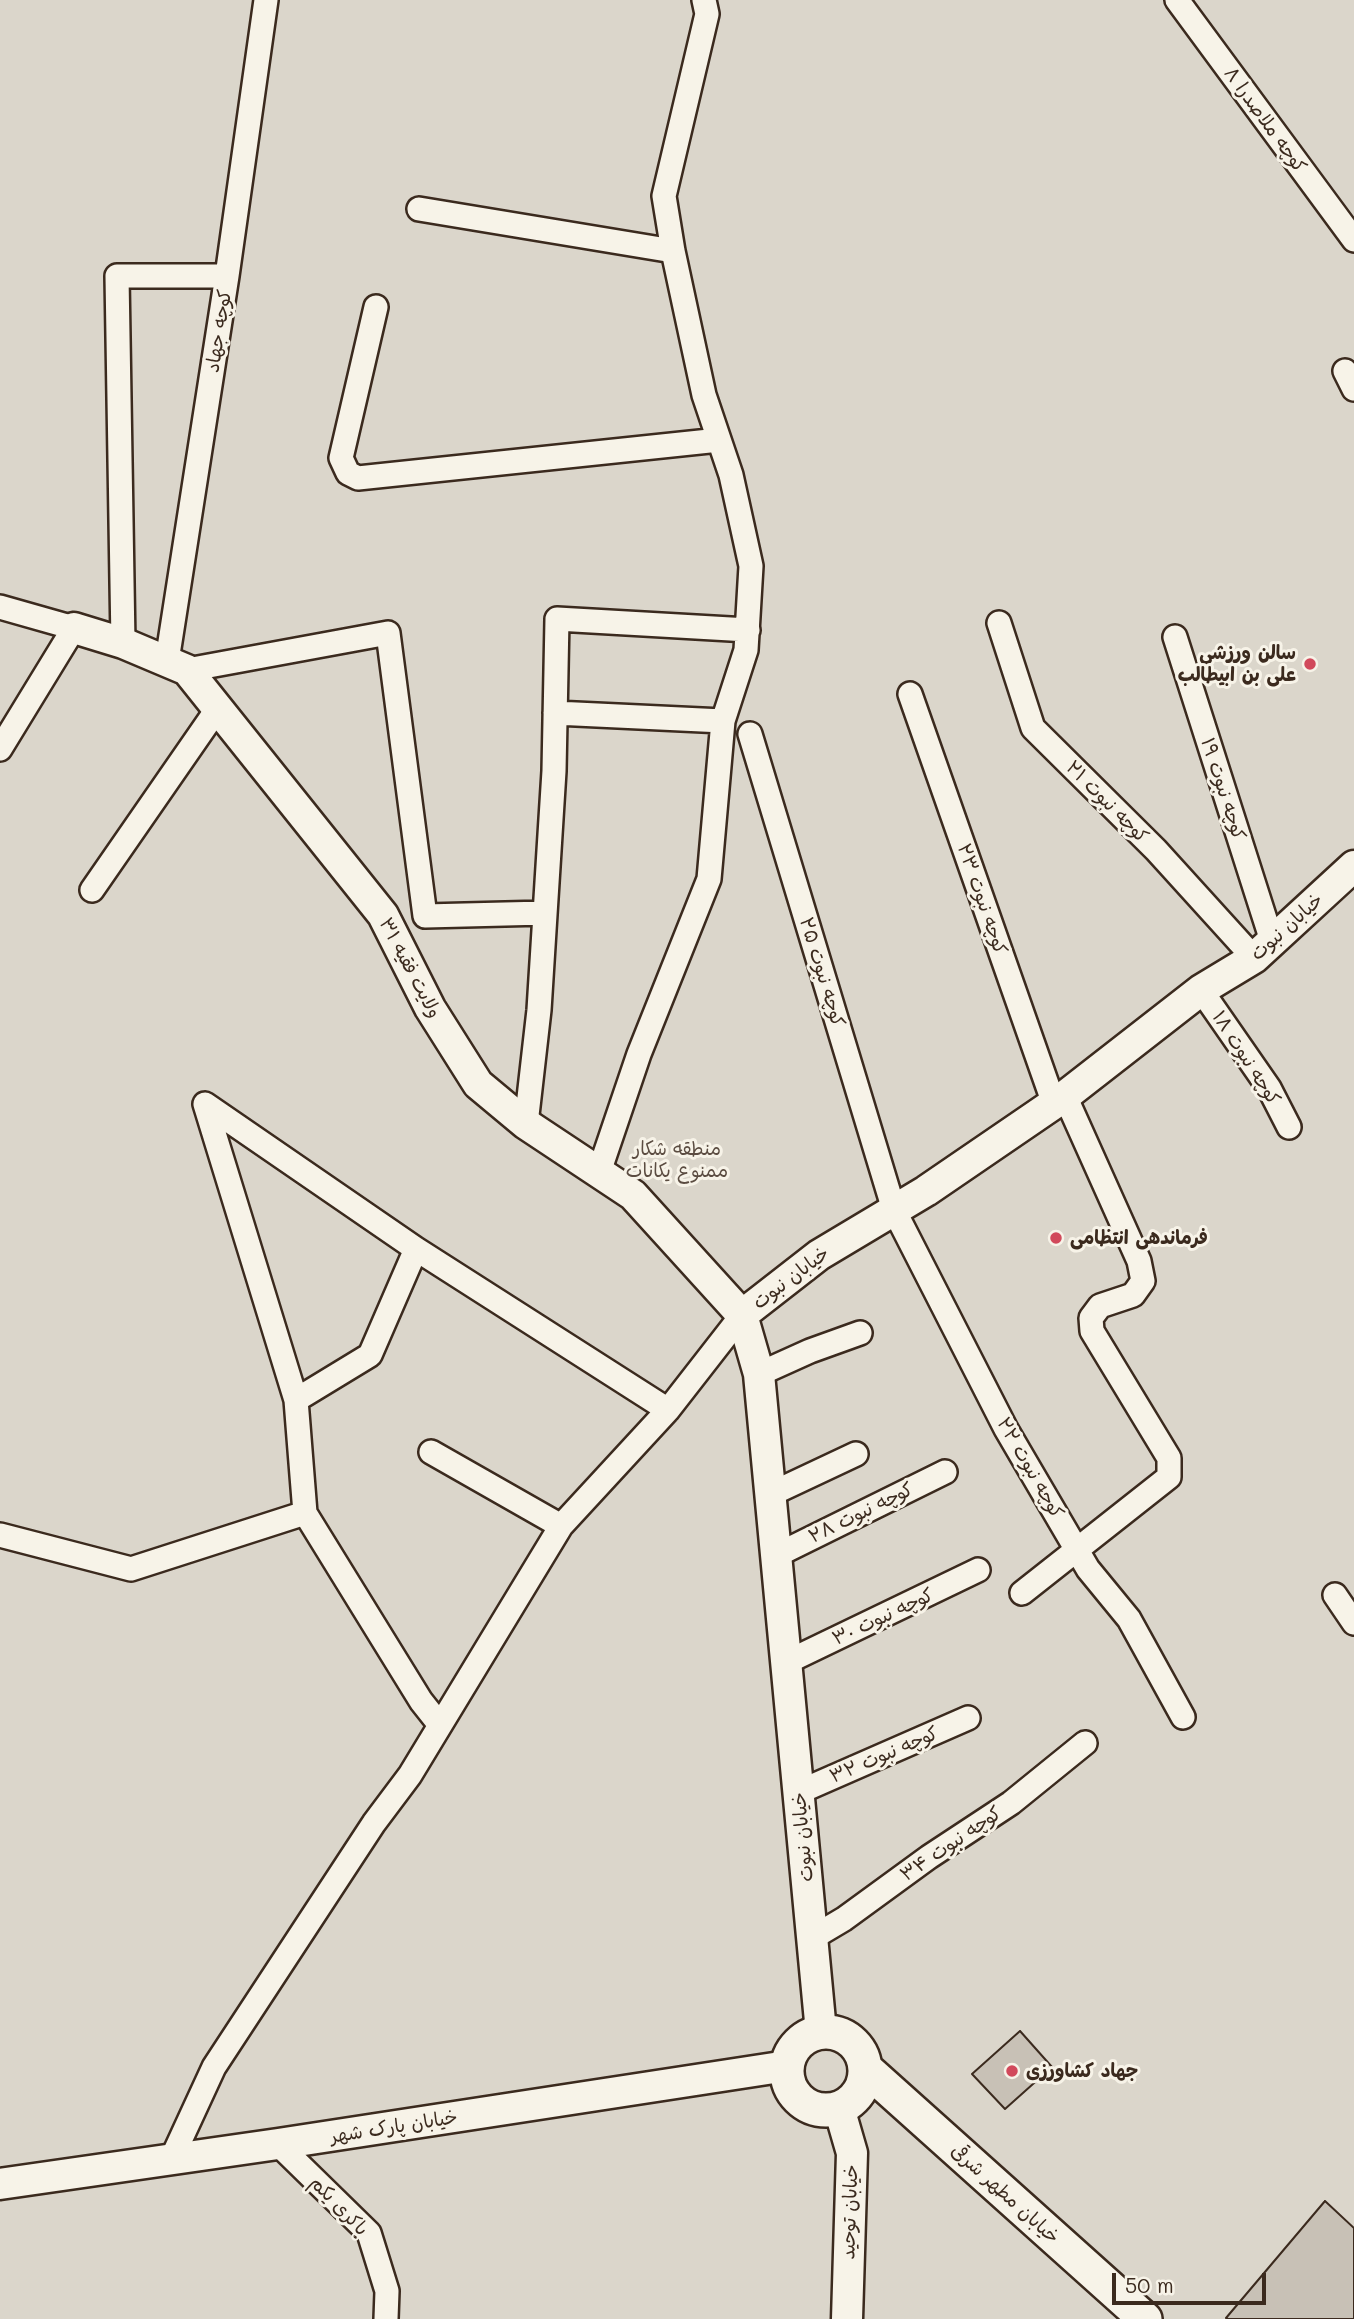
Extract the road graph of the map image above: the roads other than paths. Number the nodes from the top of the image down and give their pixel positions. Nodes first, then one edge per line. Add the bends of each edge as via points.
1 (266, 0) edge
2 (704, 0) edge
3 (1177, 0) edge
4 (419, 209) dead end
5 (1354, 240) edge
6 (673, 251) junction
7 (227, 276) junction
8 (376, 307) dead end
9 (719, 440) junction
10 (0, 607) edge
11 (999, 623) dead end
12 (74, 628) junction
13 (748, 630) junction
14 (1175, 638) dead end
15 (123, 643) junction
16 (177, 666) junction
17 (910, 694) dead end
18 (218, 708) junction
19 (555, 713) junction
20 (723, 721) junction
21 (750, 734) dead end
22 (2, 740) edge
23 (1354, 866) edge
24 (92, 890) dead end
25 (545, 913) junction
26 (1263, 949) junction
27 (1201, 990) junction
28 (1060, 1100) junction
29 (526, 1124) junction
30 (1289, 1127) dead end
31 (599, 1172) junction
32 (894, 1210) junction
33 (416, 1249) junction
34 (742, 1315) junction
35 (860, 1333) dead end
36 (759, 1374) junction
37 (296, 1401) junction
38 (668, 1410) junction
39 (431, 1451) dead end
40 (856, 1454) dead end
41 (945, 1472) dead end
42 (771, 1494) junction
43 (305, 1513) junction
44 (561, 1527) junction
45 (0, 1535) edge
46 (1077, 1550) junction
47 (777, 1555) junction
48 (978, 1570) dead end
49 (1022, 1593) dead end
50 (1335, 1595) dead end
51 (1354, 1623) edge
52 (787, 1662) junction
53 (1183, 1717) dead end
54 (968, 1718) dead end
55 (440, 1725) junction
56 (1085, 1743) dead end
57 (799, 1792) junction
58 (812, 1938) junction
59 (821, 2032) junction
60 (787, 2066) junction
61 (865, 2068) junction
62 (839, 2108) junction
63 (278, 2144) junction
64 (173, 2158) junction
65 (0, 2184) edge
66 (386, 2319) edge
67 (847, 2319) edge
68 (1144, 2319) edge

1 - 7 street, کوچه جهاد
2 - 6 street via 707,14 664,196
3 - 5 street, کوچه ملاصدرا ۸
4 - 6 street
6 - 9 street via 704,395
7 - 15 street via 117,276
7 - 16 street, کوچه جهاد
8 - 9 street via 341,458 348,473 358,478
9 - 13 street via 751,566
10 - 12 street, ولایت فقیه ۳۱
11 - 26 street, کوچه نبوت ۲۱ via 1033,728
12 - 15 street, ولایت فقیه ۳۱
12 - 22 street
13 - 19 street via 556,619
13 - 20 street
14 - 26 street, کوچه نبوت ۱۹
15 - 16 street, ولایت فقیه ۳۱
16 - 18 street, ولایت فقیه ۳۱
16 - 25 street via 388,633 425,916
17 - 28 street, کوچه نبوت ۲۳
18 - 24 street
18 - 29 street, ولایت فقیه ۳۱ via 383,915 430,1009 478,1084
19 - 20 street
19 - 25 street
20 - 31 street via 709,879 639,1054
21 - 32 street, کوچه نبوت ۲۵
23 - 26 street, خیابان نبوت
25 - 29 street
26 - 27 street, خیابان نبوت
27 - 28 street, خیابان نبوت
27 - 30 street, کوچه نبوت ۱۸ via 1269,1088
28 - 32 street, خیابان نبوت
28 - 46 street, کوچه نبوت ۲۳ via 1139,1261 1143,1282 1133,1295 1100,1306 1091,1318 1092,1331 1169,1458 1169,1477
29 - 31 street, ولایت فقیه ۳۱
31 - 34 street, ولایت فقیه ۳۱ via 633,1195
32 - 34 street, خیابان نبوت via 819,1255
32 - 46 street, کوچه نبوت ۲۲ via 1006,1429
33 - 37 street via 370,1355
33 - 37 street via 205,1104
33 - 38 street
34 - 36 street, خیابان نبوت
34 - 38 street
35 - 36 street
36 - 42 street, خیابان نبوت
37 - 43 street
38 - 44 street
39 - 44 street
40 - 42 street
41 - 47 street, کوچه نبوت ۲۸
42 - 47 street, خیابان نبوت
43 - 45 street via 131,1569
43 - 55 street
44 - 55 street
46 - 49 street
46 - 53 street, کوچه نبوت ۲۲ via 1129,1619
47 - 52 street, خیابان نبوت
48 - 52 street, کوچه نبوت ۳۰
50 - 51 street
52 - 57 street, خیابان نبوت
54 - 57 street, کوچه نبوت ۳۲
55 - 64 street via 214,2067
56 - 58 street, کوچه نبوت ۳۴ via 1010,1803
57 - 58 street, خیابان نبوت
58 - 59 street, خیابان نبوت
59 - 60 main road via 798,2043
59 - 61 main road via 834,2032 855,2045
60 - 62 main road via 791,2089 799,2099 820,2110
60 - 63 street, خیابان پارک شهر
61 - 62 main road via 859,2092
61 - 68 main road, خیابان مطهر شرقی
62 - 67 street, خیابان توحید via 852,2154
63 - 64 street, خیابان پارک شهر
63 - 66 street, باکری یکم via 369,2233 387,2291
64 - 65 street, خیابان پارک شهر

